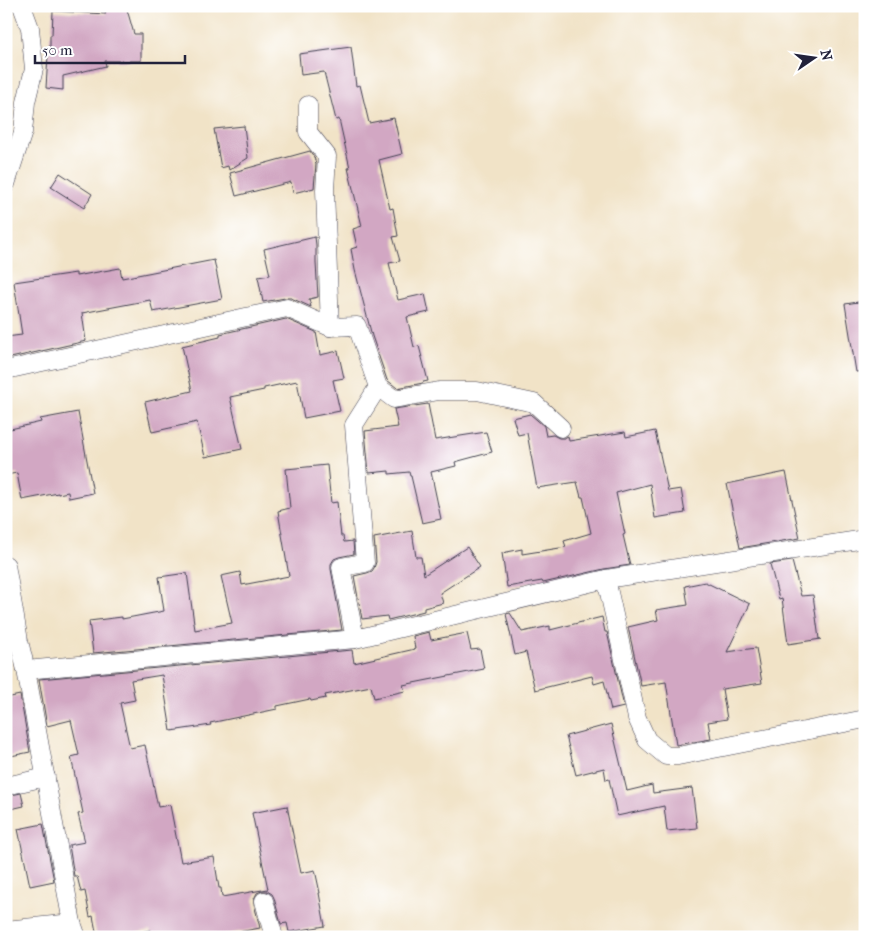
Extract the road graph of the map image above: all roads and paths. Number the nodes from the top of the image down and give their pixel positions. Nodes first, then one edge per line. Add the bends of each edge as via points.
1 (22, 6) edge
2 (308, 105) dead end
3 (6, 184) edge
4 (330, 327) junction
5 (6, 370) edge
6 (378, 387) junction
7 (561, 428) dead end
8 (865, 539) edge
9 (6, 565) edge
10 (606, 579) junction
11 (355, 639) junction
12 (26, 670) junction
13 (865, 719) edge
14 (46, 777) junction
15 (6, 786) edge
16 (264, 900) dead end
17 (6, 930) edge
18 (74, 930) edge
19 (274, 937) edge

1 - 3 street via 30,28 34,69 23,132
2 - 4 street via 308,132 327,156 325,190
4 - 5 street via 287,308
4 - 6 street via 357,326
6 - 7 street via 394,399 439,391 477,391 534,403
6 - 11 street via 354,425 365,563 341,567
8 - 10 street
9 - 12 street
10 - 11 street
10 - 13 street via 637,718 647,740 666,756
11 - 12 street
12 - 14 street
14 - 15 street
14 - 18 street
16 - 19 street
17 - 18 street

